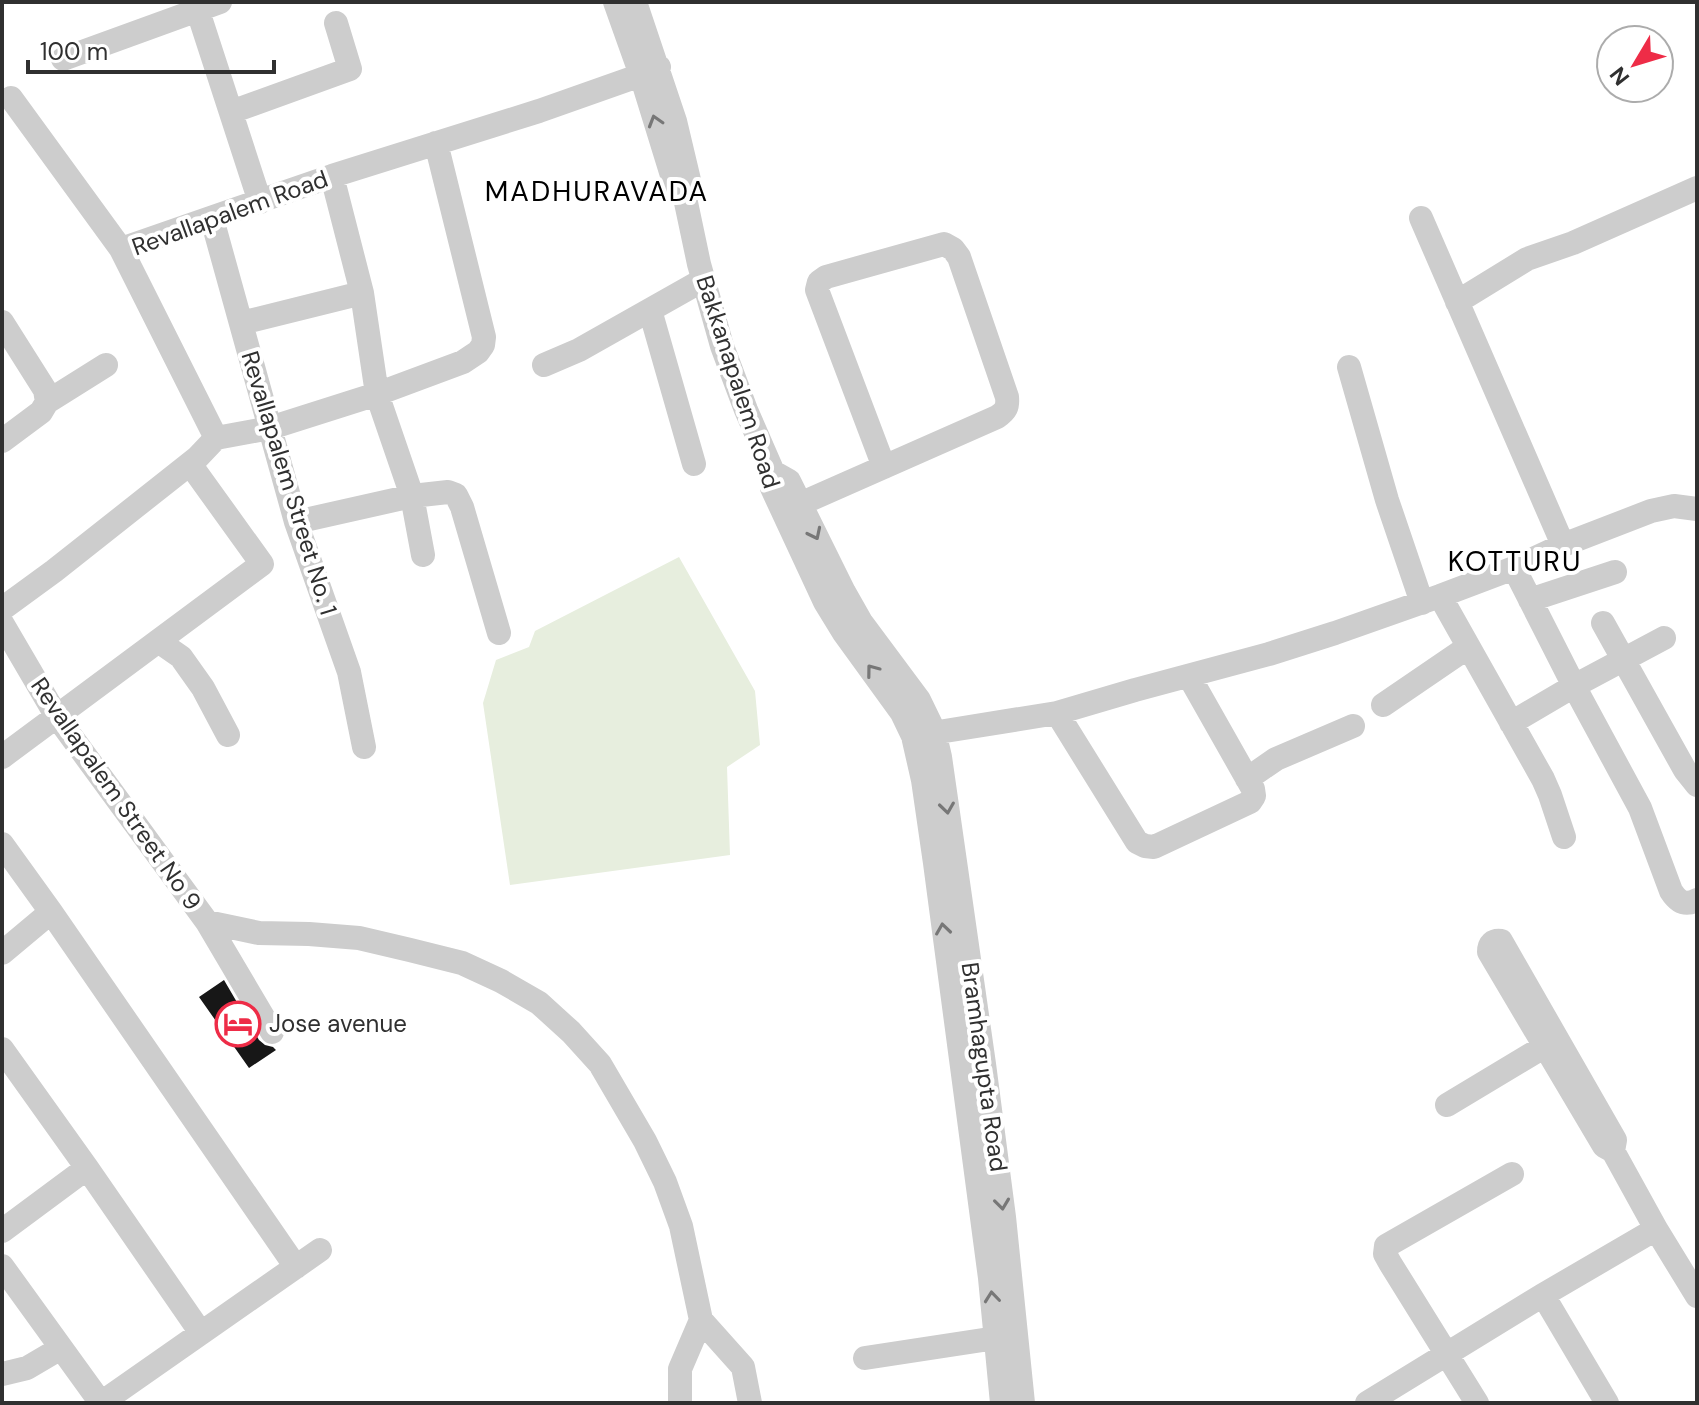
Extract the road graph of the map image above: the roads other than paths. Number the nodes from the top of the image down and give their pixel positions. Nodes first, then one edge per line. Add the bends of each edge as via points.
1 (615, 2) edge
2 (635, 2) edge
3 (204, 5) edge
4 (336, 23) dead end
5 (63, 59) dead end
6 (650, 71) junction
7 (11, 98) dead end
8 (231, 112) junction
9 (436, 143) junction
10 (332, 176) junction
11 (1697, 188) edge
12 (260, 202) junction
13 (1421, 218) dead end
14 (212, 219) junction
15 (121, 249) junction
16 (703, 280) junction
17 (362, 293) junction
18 (1457, 302) junction
19 (650, 310) junction
20 (2, 322) edge
21 (241, 323) junction
22 (106, 365) dead end
23 (544, 365) dead end
24 (1349, 367) dead end
25 (377, 394) junction
26 (47, 402) junction
27 (270, 428) junction
28 (216, 438) junction
29 (2, 441) edge
30 (190, 464) junction
31 (694, 464) dead end
32 (884, 467) junction
33 (773, 472) junction
34 (412, 496) junction
35 (800, 504) junction
36 (1697, 509) edge
37 (296, 522) junction
38 (1563, 545) junction
39 (423, 555) dead end
40 (1514, 568) junction
41 (1615, 572) dead end
42 (1431, 599) junction
43 (1530, 600) junction
44 (2, 609) edge
45 (2, 623) edge
46 (1603, 623) dead end
47 (499, 633) dead end
48 (1664, 638) dead end
49 (158, 641) junction
50 (1468, 647) junction
51 (1623, 660) junction
52 (1189, 676) junction
53 (1574, 686) junction
54 (1383, 705) dead end
55 (1057, 713) junction
56 (57, 717) junction
57 (1511, 723) junction
58 (1353, 726) dead end
59 (924, 734) junction
60 (228, 735) dead end
61 (364, 747) dead end
62 (2, 757) edge
63 (1247, 779) junction
64 (1697, 785) edge
65 (1564, 837) dead end
66 (2, 844) edge
67 (1697, 900) edge
68 (51, 912) junction
69 (207, 922) junction
70 (2, 953) edge
71 (272, 1032) dead end
72 (2, 1049) edge
73 (1447, 1105) dead end
74 (87, 1168) junction
75 (1512, 1174) dead end
76 (1656, 1229) junction
77 (2, 1231) edge
78 (320, 1250) dead end
79 (2, 1266) edge
80 (296, 1267) junction
81 (1543, 1295) junction
82 (1697, 1296) edge
83 (701, 1320) junction
84 (201, 1333) junction
85 (996, 1338) junction
86 (61, 1348) junction
87 (1448, 1355) junction
88 (865, 1358) dead end
89 (2, 1374) edge
90 (101, 1403) edge
91 (680, 1403) edge
92 (750, 1403) edge
93 (1002, 1403) edge
94 (1023, 1403) edge
95 (1367, 1403) edge
96 (1477, 1403) edge
97 (1607, 1403) edge

1 - 6 street
2 - 6 street, Bakkanapalem Road
3 - 5 street
3 - 8 street
4 - 8 street via 350,69
6 - 9 street, Revallapalem Road
6 - 16 street, Bakkanapalem Road via 675,121
7 - 15 street
8 - 12 street
9 - 10 street, Revallapalem Road
9 - 25 street via 483,345 463,362
10 - 12 street, Revallapalem Road
10 - 17 street
11 - 18 street via 1527,259
12 - 14 street, Revallapalem Road
13 - 18 street
14 - 15 street, Revallapalem Road
14 - 21 street, Revallapalem Street No. 1
15 - 28 street, Revallapalem Road
16 - 19 street
16 - 33 street, Bakkanapalem Road via 722,346
17 - 21 street
17 - 25 street
18 - 38 street
19 - 23 street
19 - 31 street
20 - 26 street via 45,390
21 - 27 street, Revallapalem Street No. 1
22 - 26 street
24 - 42 street via 1387,500
25 - 27 street
25 - 34 street
26 - 29 street
27 - 28 street
27 - 37 street, Revallapalem Street No. 1
28 - 30 street
30 - 44 street
30 - 49 street via 262,564
32 - 32 street via 997,417 1008,406 959,257 944,244 819,282 817,290
32 - 35 street
33 - 35 street via 789,481
59 -> 33 street, Bakkanapalem Road via 896,704 825,602 772,488
34 - 37 street
34 - 39 street
34 - 47 street via 456,495
35 -> 59 street via 861,622 919,700
36 - 38 street via 1651,511
37 - 61 street, Revallapalem Street No. 1 via 349,672
38 - 40 street
40 - 42 street
40 - 43 street
41 - 43 street
42 - 50 street
42 - 52 street
43 - 53 street
45 - 56 street, Revallapalem Street No 9
46 - 51 street
48 - 51 street
49 - 56 street
49 - 60 street via 181,657
50 - 54 street
50 - 57 street
51 - 53 street
51 - 64 street
52 - 55 street
52 - 63 street
53 - 57 street
53 - 67 street via 1640,808 1671,891 1683,903
55 - 59 street
55 - 63 street via 1137,842 1145,846 1154,847 1250,802 1254,796
56 - 62 street
56 - 69 street, Revallapalem Street No 9
57 - 65 street via 1550,795
58 - 63 street via 1276,759
85 -> 59 street, Bramhagupta Road via 923,780
59 -> 94 street, Bramhagupta Road via 940,757 1004,1217
66 - 68 street
68 - 70 street
68 - 80 street
69 - 71 street
69 - 83 street via 259,933 359,938 410,950 462,963 539,1003 600,1064 645,1141 681,1226
72 - 74 street
73 - 76 street via 1551,1043 1615,1140 1613,1151
74 - 77 street
74 - 84 street
75 - 87 street via 1386,1246 1390,1263
76 - 81 street
76 - 82 street
78 - 80 street
79 - 86 street
80 - 84 street
81 - 87 street
81 - 97 street
83 - 91 street via 680,1369
83 - 92 street via 743,1367
84 - 90 street
85 - 88 street
85 - 93 street, Bramhagupta Road
86 - 89 street via 27,1368
86 - 90 street
87 - 95 street
87 - 96 street

